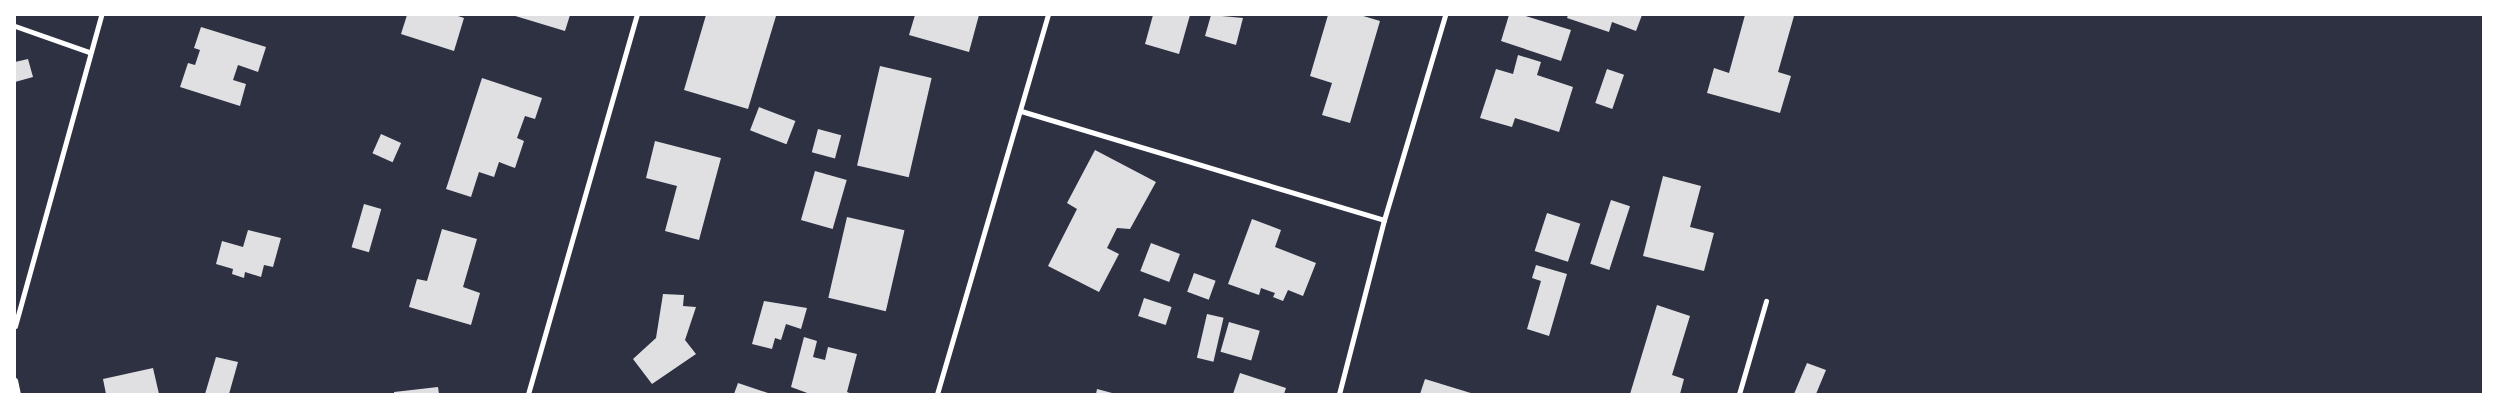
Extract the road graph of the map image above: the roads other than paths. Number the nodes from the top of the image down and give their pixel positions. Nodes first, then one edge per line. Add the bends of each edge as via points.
1 (101, 15) edge
2 (637, 15) edge
3 (1048, 15) edge
4 (1445, 15) edge
5 (15, 26) edge
6 (89, 52) junction
7 (1021, 111) junction
8 (1384, 220) junction
9 (1766, 301) dead end
10 (15, 326) edge
11 (15, 380) edge
12 (18, 394) edge
13 (528, 394) edge
14 (937, 394) edge
15 (1339, 394) edge
16 (1739, 394) edge

1 - 6 street
2 - 13 street
3 - 7 street
4 - 8 street
5 - 6 street
6 - 10 street
7 - 8 street
7 - 14 street
8 - 15 street
9 - 16 street
11 - 12 street

